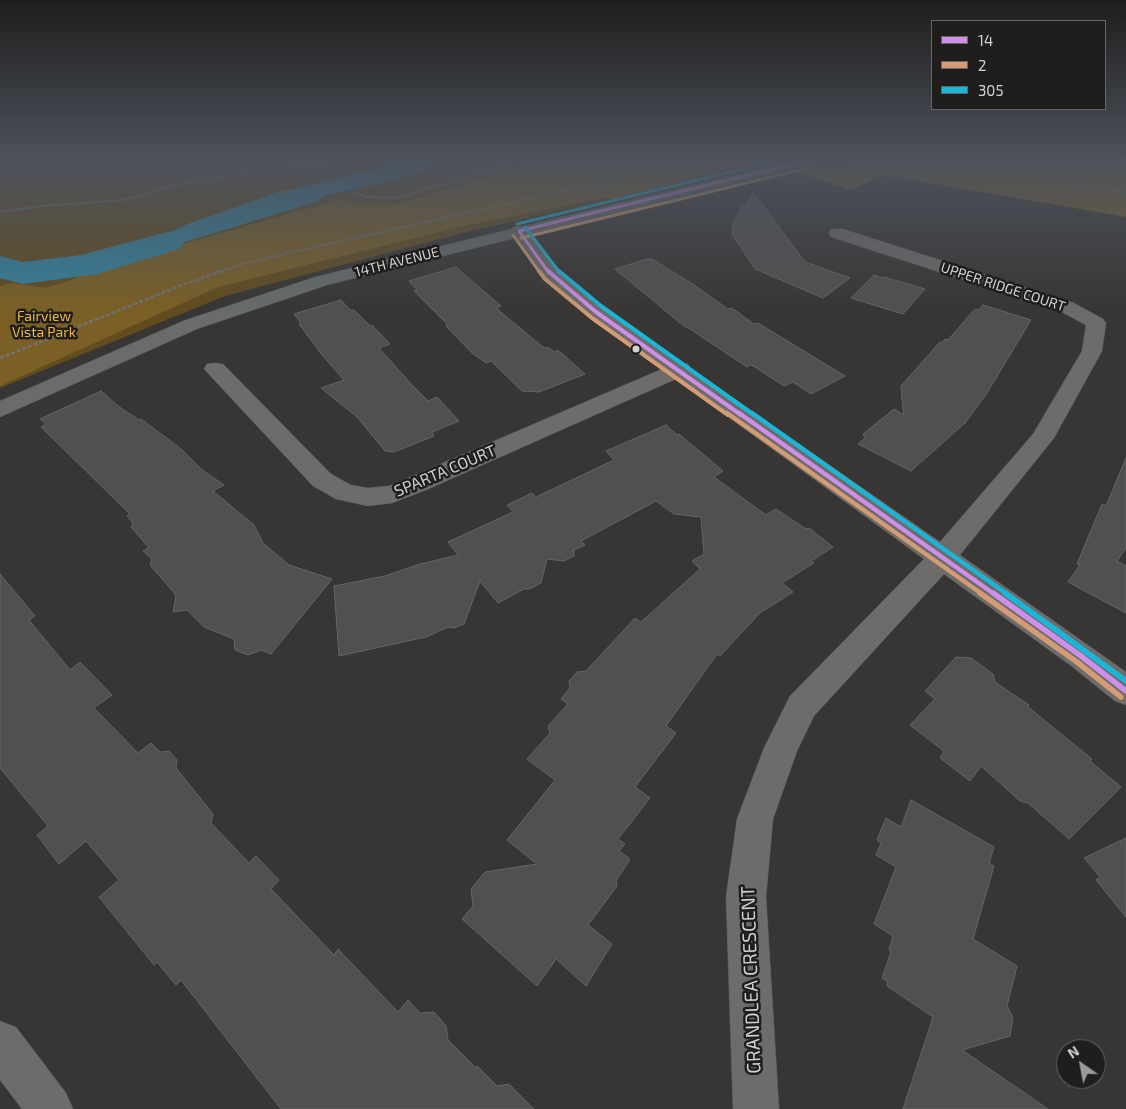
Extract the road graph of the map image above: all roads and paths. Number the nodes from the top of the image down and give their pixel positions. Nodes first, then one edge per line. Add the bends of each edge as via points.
1 (471, 212) edge
2 (598, 212) edge
3 (519, 231) junction
4 (837, 233) dead end
5 (0, 358) edge
6 (215, 369) dead end
7 (680, 369) junction
8 (0, 410) edge
9 (942, 558) junction
10 (1126, 691) edge
11 (0, 1043) edge
12 (50, 1109) edge
13 (756, 1109) edge

1 - 5 path via 245,263
2 - 3 main road, 14TH AVENUE
3 - 7 street via 550,274 596,312
3 - 8 main road, 14TH AVENUE via 321,281 190,324
4 - 9 street, UPPER RIDGE COURT via 1067,307 1096,323 1092,351 1042,438
6 - 7 street, SPARTA COURT via 322,480 346,493 368,497 392,494 417,484
7 - 9 street
9 - 10 street
9 - 13 street, GRANDLEA CRESCENT via 802,706 780,748 754,819 746,897
11 - 12 street

